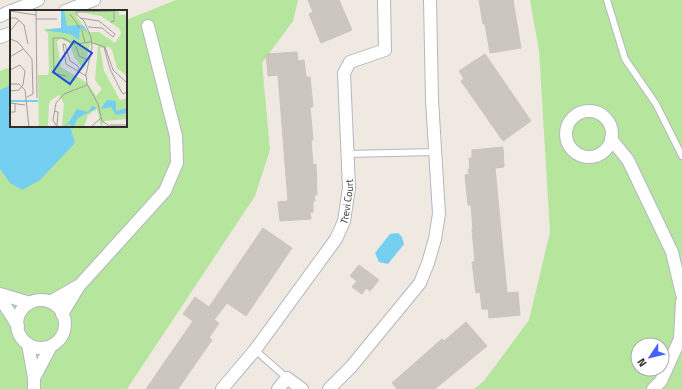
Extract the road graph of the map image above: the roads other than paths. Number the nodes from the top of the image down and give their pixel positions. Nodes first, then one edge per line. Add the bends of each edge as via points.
1 (38, 0) edge
2 (94, 0) edge
3 (384, 0) edge
4 (430, 0) edge
5 (607, 0) edge
6 (14, 10) edge
7 (68, 10) edge
8 (10, 12) edge
9 (0, 16) edge
10 (148, 26) dead end
11 (10, 33) edge
12 (0, 37) edge
13 (611, 139) dead end
14 (435, 152) junction
15 (347, 154) junction
16 (682, 156) edge
17 (79, 286) junction
18 (0, 294) edge
19 (682, 294) edge
20 (0, 298) edge
21 (50, 302) junction
22 (682, 302) edge
23 (30, 303) junction
24 (62, 314) junction
25 (18, 326) junction
26 (28, 344) junction
27 (51, 346) junction
28 (255, 350) junction
29 (287, 378) junction
30 (34, 383) edge
31 (222, 389) edge
32 (278, 389) edge
33 (302, 389) edge
34 (329, 389) edge
35 (653, 389) edge

1 - 6 street
2 - 7 street
3 - 15 street, Trevi Court via 385,50 350,62 344,73
4 - 14 street
5 - 16 lane via 625,59 656,104
8 - 9 street
10 - 17 street via 176,136 177,163 165,191
11 - 12 street
13 - 19 street via 628,160 672,252
14 - 15 lane
14 - 34 street via 439,214 435,239 420,283 351,367
15 - 28 street, Trevi Court via 349,188 344,221 336,239
17 - 21 street
17 - 24 street
18 - 23 street
20 - 25 street
21 - 23 street
21 - 24 street via 58,307
22 - 35 street via 680,339 661,381
23 - 25 street via 19,315
24 - 27 street via 65,328 58,342
25 - 26 street via 18,331
26 - 27 street via 44,348
26 - 30 street
27 - 30 street
28 - 29 lane
28 - 31 street, Trevi Court
29 - 32 street
29 - 33 street

